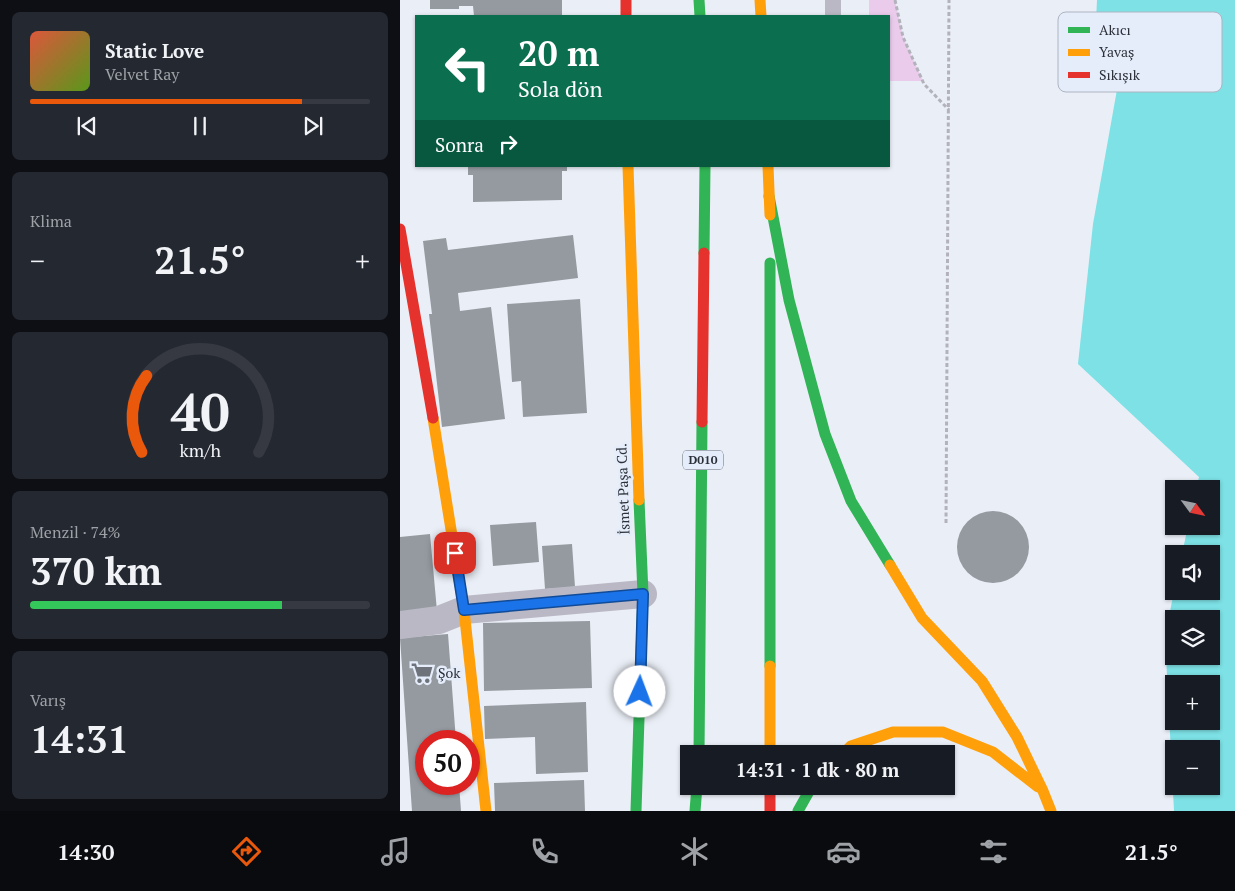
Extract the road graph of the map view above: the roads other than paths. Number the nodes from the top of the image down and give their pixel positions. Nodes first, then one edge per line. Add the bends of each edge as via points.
1 (626, 0) edge
2 (699, 0) edge
3 (760, 0) edge
4 (833, 0) edge
5 (626, 15) edge
6 (700, 15) edge
7 (761, 15) edge
8 (833, 15) edge
9 (628, 167) edge
10 (704, 167) edge
11 (768, 167) edge
12 (770, 196) junction
13 (400, 229) edge
14 (643, 594) junction
15 (464, 610) junction
16 (400, 625) edge
17 (699, 745) edge
18 (770, 745) edge
19 (854, 745) edge
20 (1042, 791) junction
21 (696, 795) edge
22 (770, 795) edge
23 (807, 795) edge
24 (486, 811) edge
25 (636, 811) edge
26 (695, 811) edge
27 (770, 811) edge
28 (798, 811) edge
29 (1051, 811) edge

1 - 5 main road
2 - 6 main road
3 - 7 main road
4 - 8 lane
9 - 14 main road, İsmet Paşa Cd.
10 - 17 main road, D010
11 - 12 main road
12 - 18 main road
12 - 20 main road via 789,300 825,434 851,501 922,618 982,680 1017,736
13 - 15 main road
14 - 15 street
14 - 25 main road, İsmet Paşa Cd.
15 - 16 street via 439,620
15 - 24 main road
19 - 20 main road via 893,732 943,732 993,752
20 - 29 main road
21 - 26 main road
22 - 27 main road
23 - 28 main road

